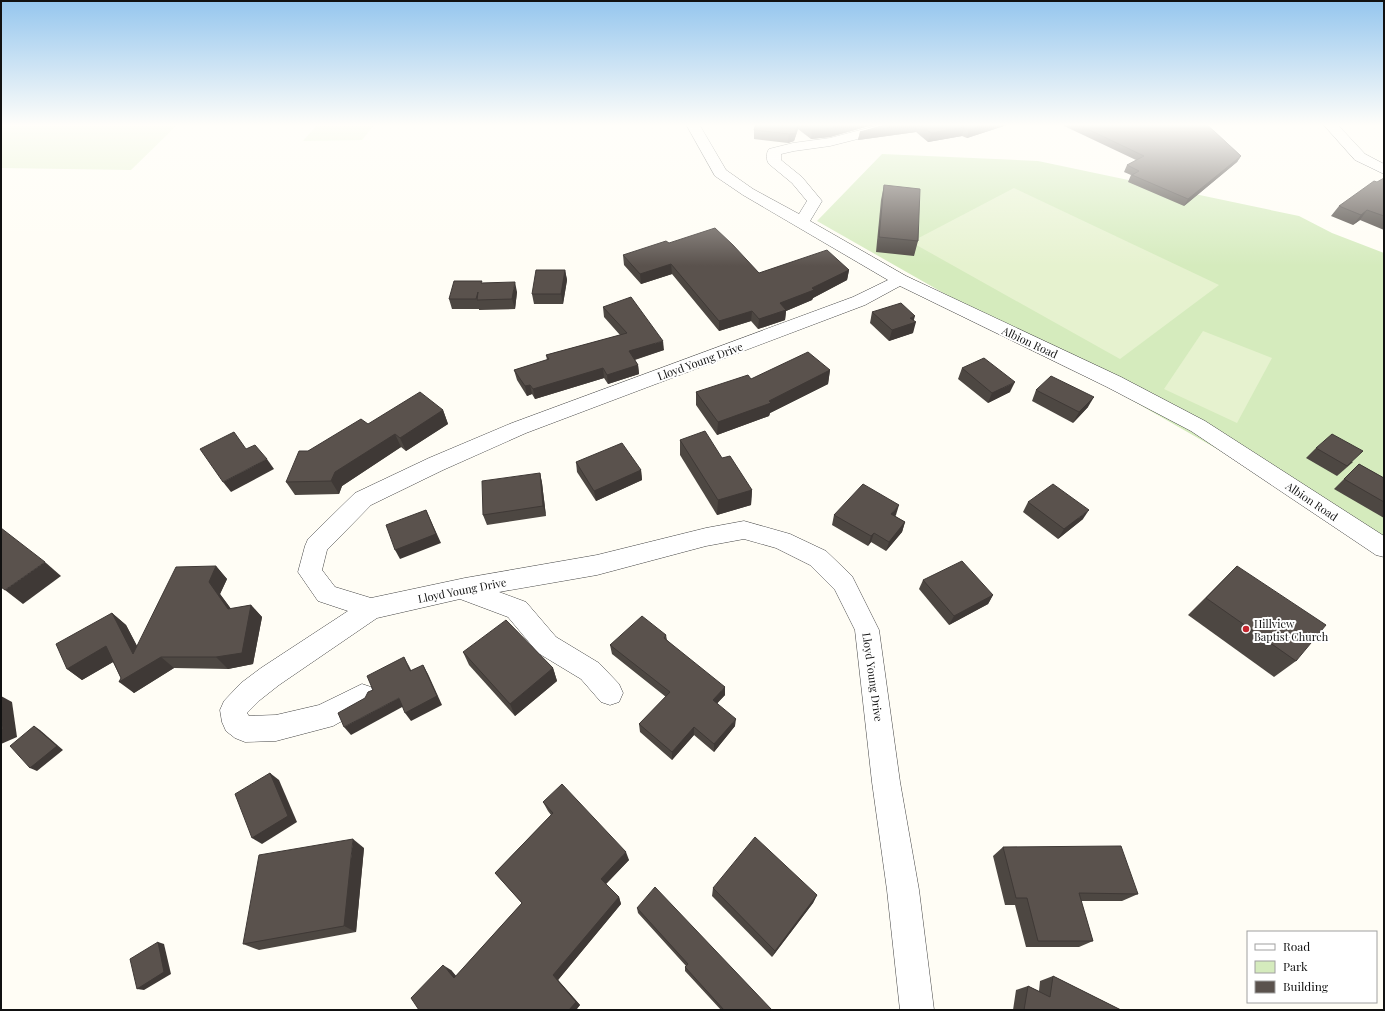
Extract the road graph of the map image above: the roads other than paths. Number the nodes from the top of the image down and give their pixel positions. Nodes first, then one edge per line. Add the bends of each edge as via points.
1 (719, 171) edge
2 (786, 171) edge
3 (802, 222) junction
4 (900, 280) junction
5 (1384, 548) edge
6 (459, 589) junction
7 (370, 609) junction
8 (610, 693) dead end
9 (362, 696) dead end
10 (917, 1010) edge

1 - 3 street, Albion Road via 748,192
2 - 3 street via 815,201
3 - 4 street, Albion Road
4 - 5 street, Albion Road via 1114,382 1198,426
4 - 7 street, Lloyd Young Drive via 859,301 519,428 364,499 316,546 310,572 327,594
6 - 7 street, Lloyd Young Drive
6 - 8 street via 517,609 547,645 590,671
6 - 10 street, Lloyd Young Drive via 597,566 706,537 744,530 782,541 818,558 844,583 867,630
7 - 9 street via 267,678 244,696 232,710 236,722 245,729 276,728 323,717

